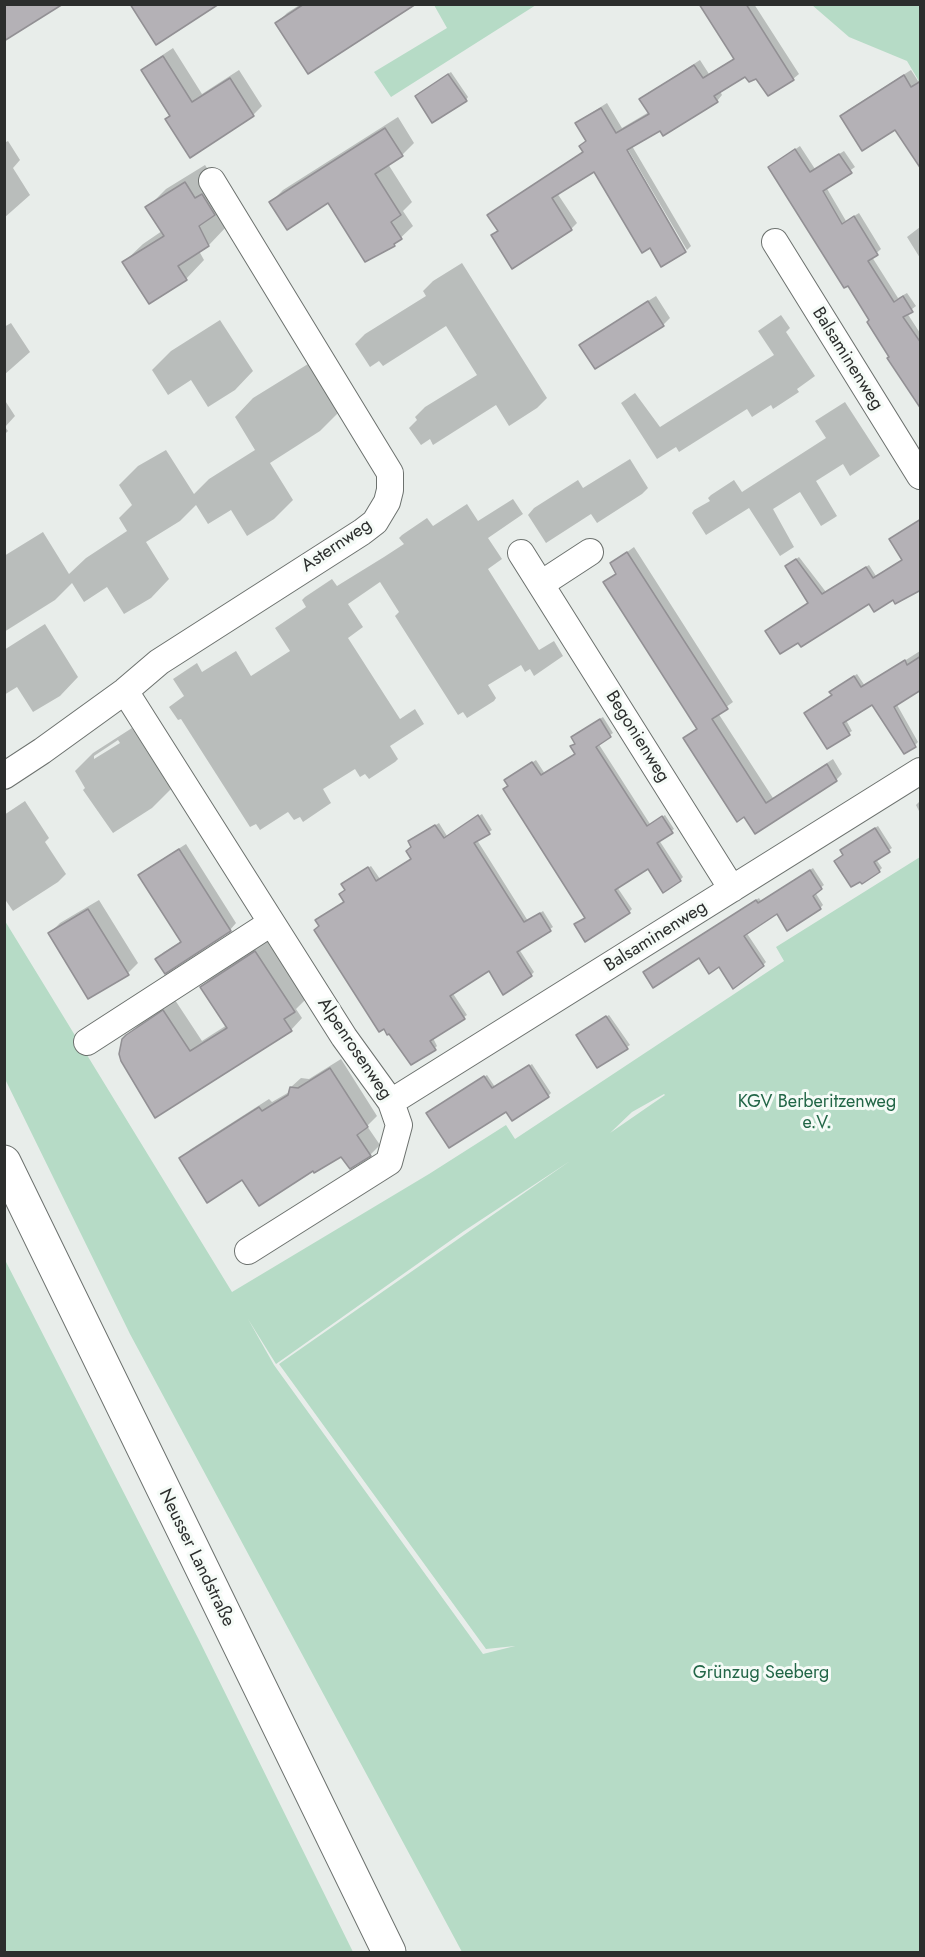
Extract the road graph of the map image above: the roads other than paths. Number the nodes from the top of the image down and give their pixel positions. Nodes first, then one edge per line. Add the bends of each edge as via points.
1 (212, 181) dead end
2 (775, 242) dead end
3 (921, 476) edge
4 (590, 552) dead end
5 (521, 553) dead end
6 (541, 584) junction
7 (125, 691) junction
8 (921, 771) edge
9 (4, 776) edge
10 (732, 889) junction
11 (271, 923) junction
12 (87, 1042) dead end
13 (391, 1102) junction
14 (4, 1162) edge
15 (248, 1251) dead end
16 (389, 1953) edge

1 - 7 street, Asternweg via 390,473 390,490 383,511 369,527 159,662
2 - 3 street, Balsaminenweg
4 - 6 street
5 - 6 street, Begonienweg
6 - 10 street, Begonienweg
7 - 9 street, Asternweg
7 - 11 street, Alpenrosenweg
8 - 10 street, Balsaminenweg
10 - 13 street, Balsaminenweg
11 - 12 street
11 - 13 street, Alpenrosenweg
13 - 15 street, Alpenrosenweg via 399,1125 389,1162
14 - 16 main road, Neusser Landstraße

